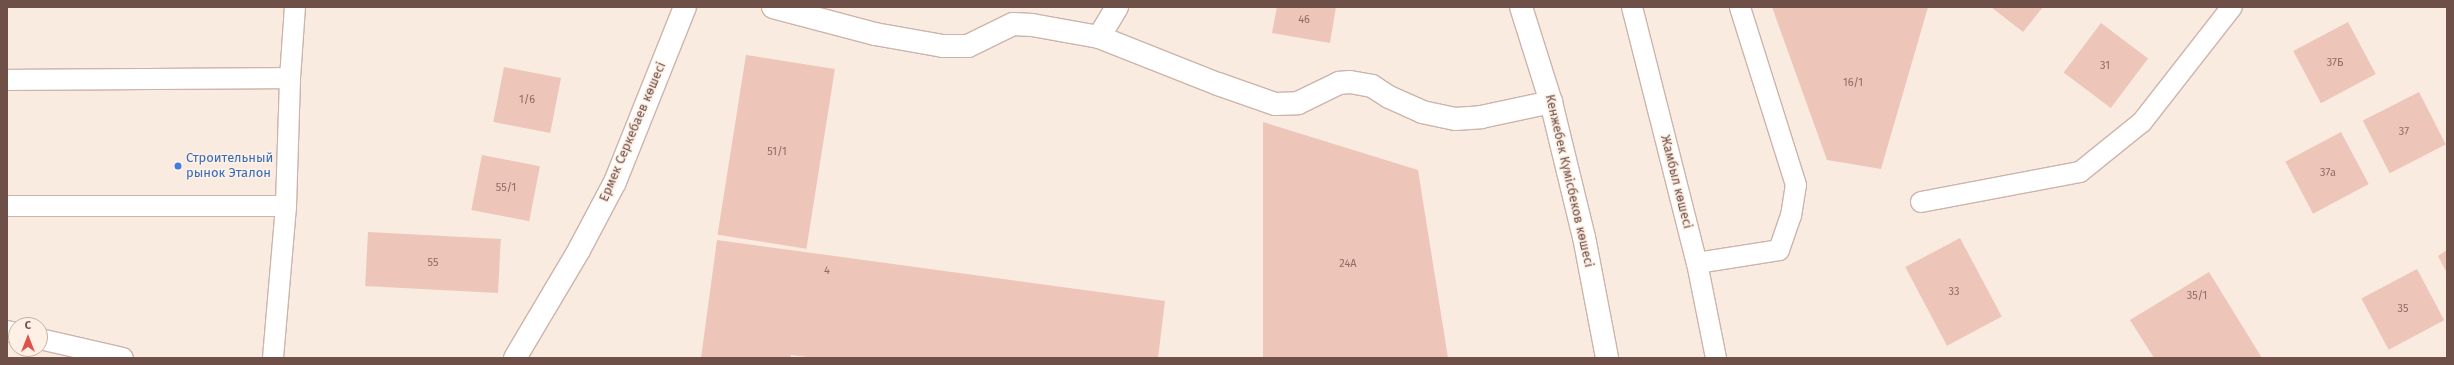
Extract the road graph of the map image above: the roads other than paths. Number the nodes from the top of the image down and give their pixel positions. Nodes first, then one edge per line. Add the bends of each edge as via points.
1 (295, 7) edge
2 (685, 7) edge
3 (773, 7) edge
4 (1117, 7) edge
5 (1521, 7) edge
6 (1632, 7) edge
7 (1740, 7) edge
8 (2232, 7) edge
9 (1099, 37) junction
10 (290, 78) junction
11 (7, 80) edge
12 (1551, 102) junction
13 (1922, 202) dead end
14 (7, 206) edge
15 (286, 206) junction
16 (1697, 263) junction
17 (48, 341) edge
18 (1711, 353) edge
19 (123, 358) edge
20 (273, 358) edge
21 (515, 358) edge
22 (1607, 358) edge

1 - 10 lane
2 - 21 street, Ермек Серкебаев көшесі via 615,182 579,250
3 - 9 street via 875,34 943,46 968,46 1013,24
4 - 9 street
5 - 12 street, Кенжебек Күмісбеков көшесі
6 - 16 lane, Жамбыл көшесі
7 - 16 lane via 1796,185 1791,216 1779,250
8 - 13 lane via 2142,122 2080,172
9 - 12 street via 1275,104 1298,103 1338,83 1350,82 1372,86 1422,112 1455,119 1481,117
10 - 11 lane
10 - 15 lane
12 - 22 street, Кенжебек Күмісбеков көшесі via 1584,237
14 - 15 lane
15 - 20 lane
16 - 18 lane, Жамбыл көшесі
17 - 19 lane

